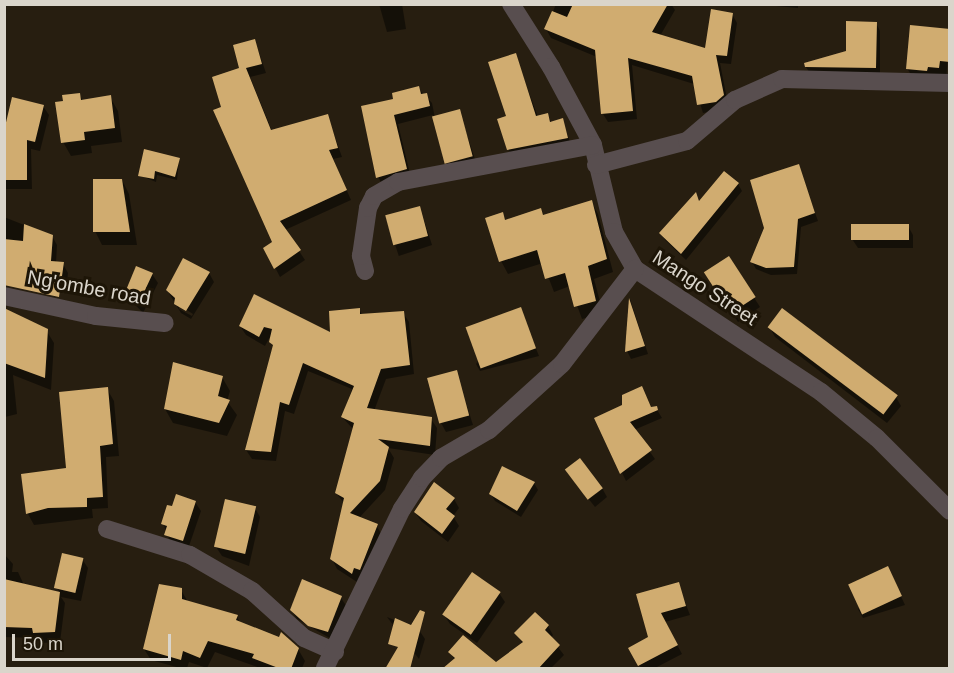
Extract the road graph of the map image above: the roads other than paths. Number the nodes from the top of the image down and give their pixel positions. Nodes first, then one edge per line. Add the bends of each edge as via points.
1 (511, 4) edge
2 (950, 83) edge
3 (593, 145) junction
4 (596, 165) junction
5 (635, 269) junction
6 (365, 271) dead end
7 (4, 296) edge
8 (165, 323) dead end
9 (950, 510) edge
10 (106, 529) dead end
11 (335, 652) junction
12 (325, 669) edge

1 - 3 street, Mango Street
2 - 4 street via 782,79 735,100 687,141
3 - 4 street, Mango Street
3 - 6 street via 398,182 374,196 368,208 361,256
4 - 5 street, Mango Street via 614,232
5 - 9 street, Mango Street via 821,392 878,438
5 - 11 street via 554,372 489,430 441,458 422,478 402,509
7 - 8 street, Ng'ombe road via 96,316
10 - 11 street via 190,555 252,591 304,638
11 - 12 street

